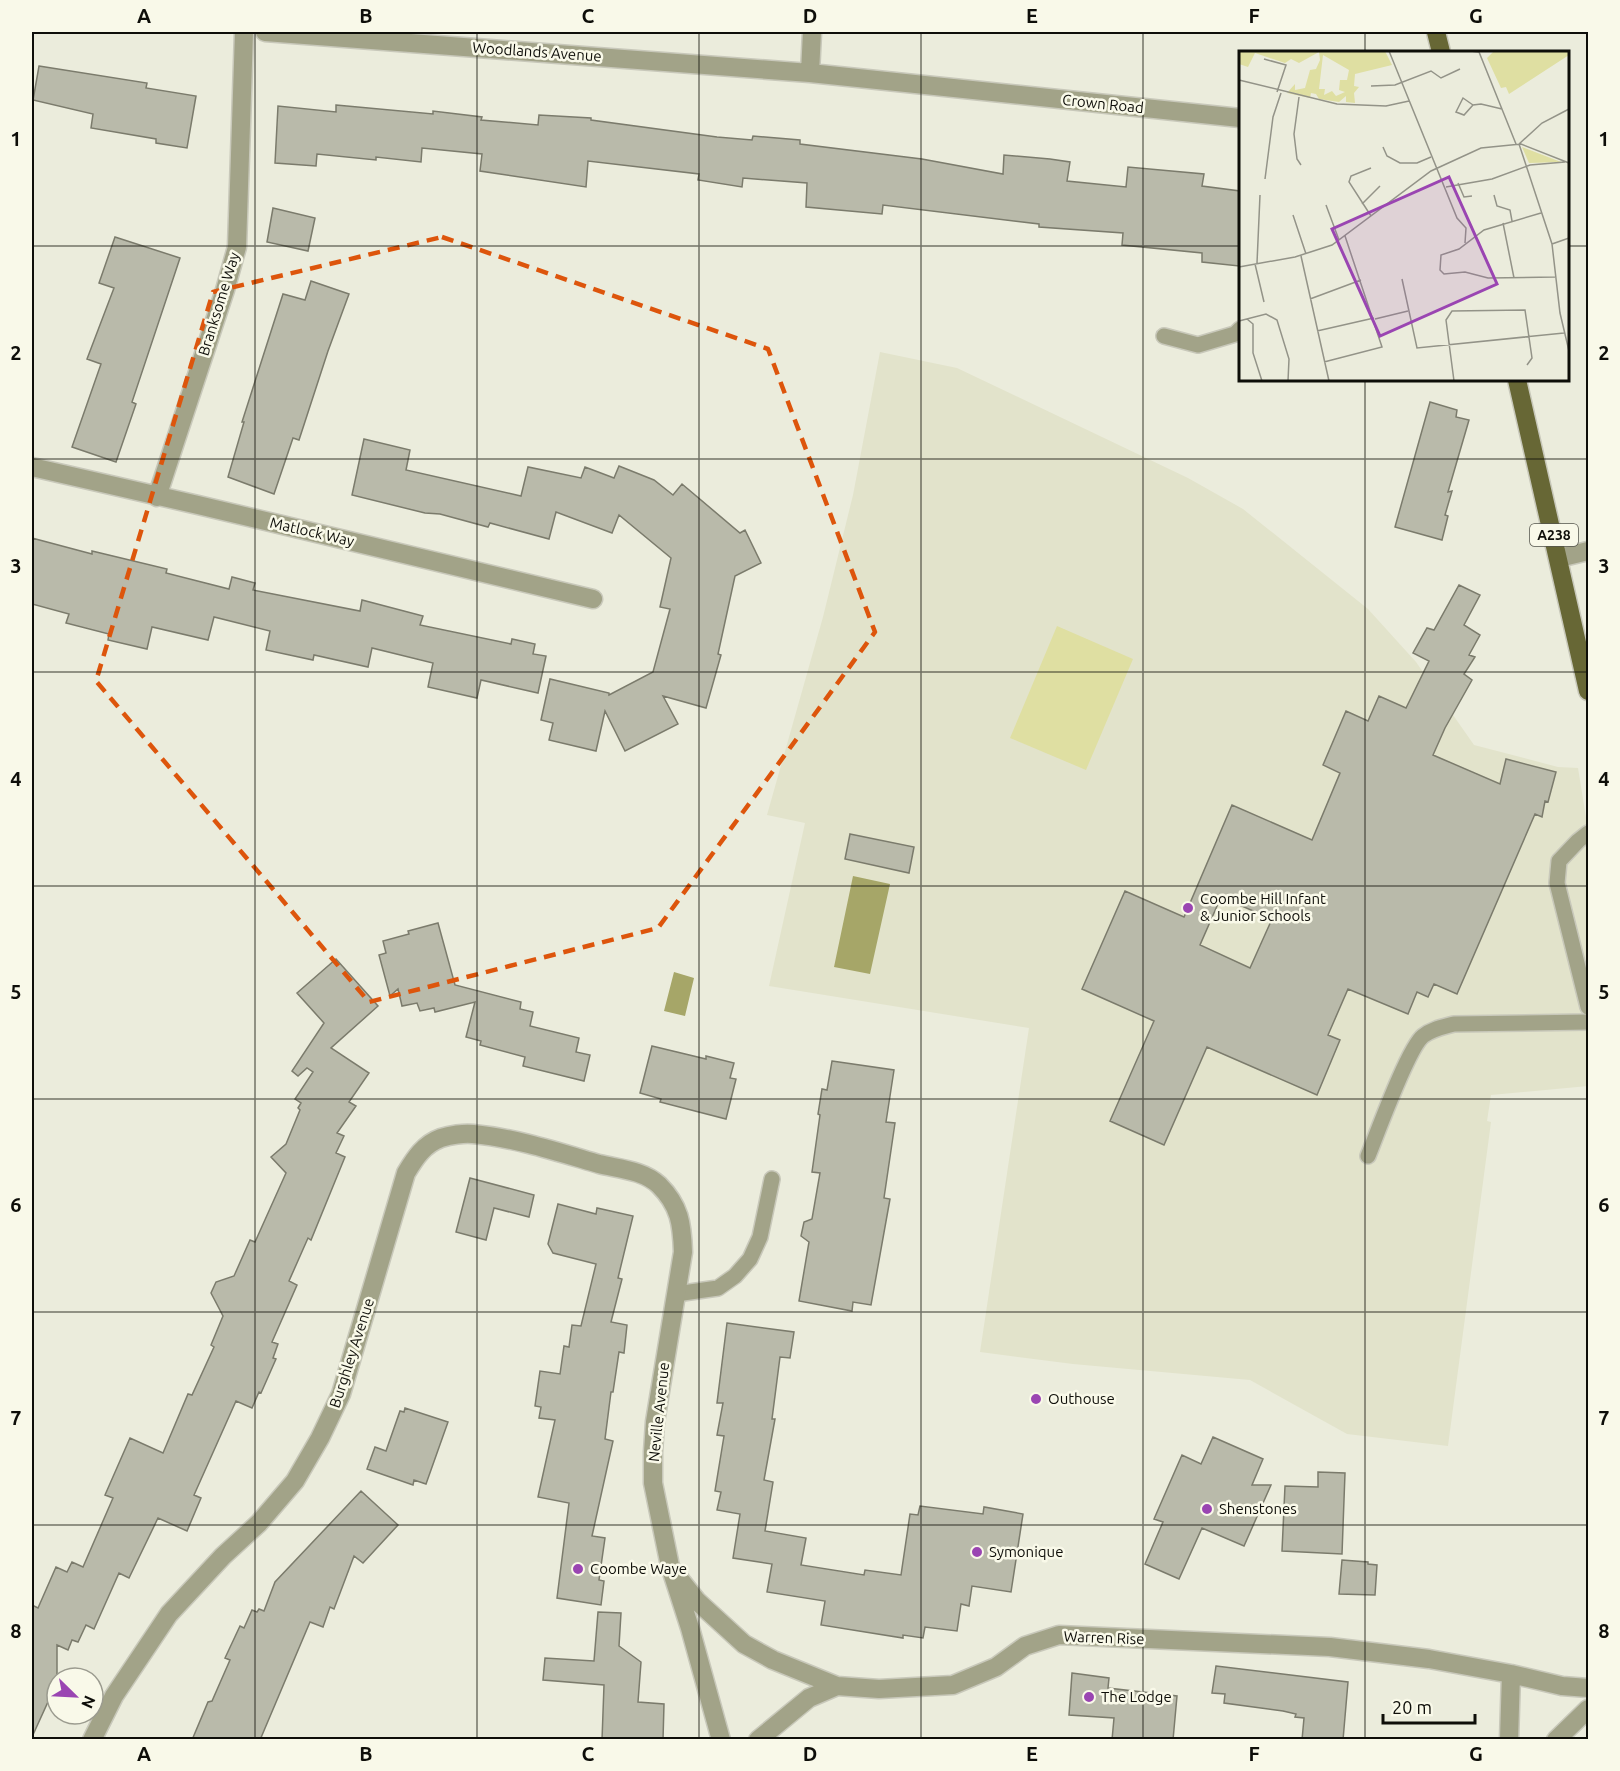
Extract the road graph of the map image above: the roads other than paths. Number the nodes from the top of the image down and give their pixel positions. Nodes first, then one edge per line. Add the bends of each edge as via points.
1 (244, 32) edge
2 (265, 32) edge
3 (812, 32) edge
4 (1436, 32) edge
5 (1441, 51) edge
6 (810, 73) junction
7 (965, 89) joint
8 (1239, 118) edge
9 (1239, 330) edge
10 (1164, 336) dead end
11 (1517, 381) edge
12 (32, 468) edge
13 (157, 497) junction
14 (1588, 551) edge
15 (1559, 558) junction
16 (593, 599) dead end
17 (1588, 691) edge
18 (1588, 833) edge
19 (1588, 1007) edge
20 (1588, 1022) edge
21 (563, 1153) joint
22 (1368, 1156) dead end
23 (772, 1179) dead end
24 (676, 1294) junction
25 (670, 1566) junction
26 (1511, 1674) junction
27 (837, 1686) junction
28 (1588, 1688) edge
29 (1588, 1709) edge
30 (92, 1740) edge
31 (721, 1740) edge
32 (758, 1740) edge
33 (1509, 1740) edge
34 (1556, 1740) edge

1 - 13 street, Branksome Way via 237,246
2 - 6 street, Woodlands Avenue
3 - 6 street
4 - 5 main road
6 - 7 street, Woodlands Avenue
7 - 8 street, Crown Road
9 - 10 lane via 1198,345
11 - 15 main road, A238
12 - 13 street, Matlock Way
13 - 16 street, Matlock Way
14 - 15 street
15 - 17 main road, A238
18 - 19 lane via 1559,861 1557,883
20 - 22 lane via 1454,1024 1421,1037
21 - 24 street, Neville Avenue via 641,1174 670,1197 682,1226 683,1252
21 - 30 street, Burghley Avenue via 470,1134 440,1138 418,1153 406,1173 341,1394 320,1438 281,1498 169,1614 114,1696
23 - 24 lane via 760,1237 750,1259 718,1288
24 - 25 street, Neville Avenue via 653,1452 654,1483
25 - 27 street, Warren Rise via 697,1601 744,1644
25 - 31 street, Neville Avenue
26 - 27 street, Warren Rise via 1330,1647 1059,1635 1025,1646 996,1667 953,1685 879,1689
26 - 28 street, Warren Rise
26 - 33 street
27 - 32 street via 809,1698
29 - 34 street

